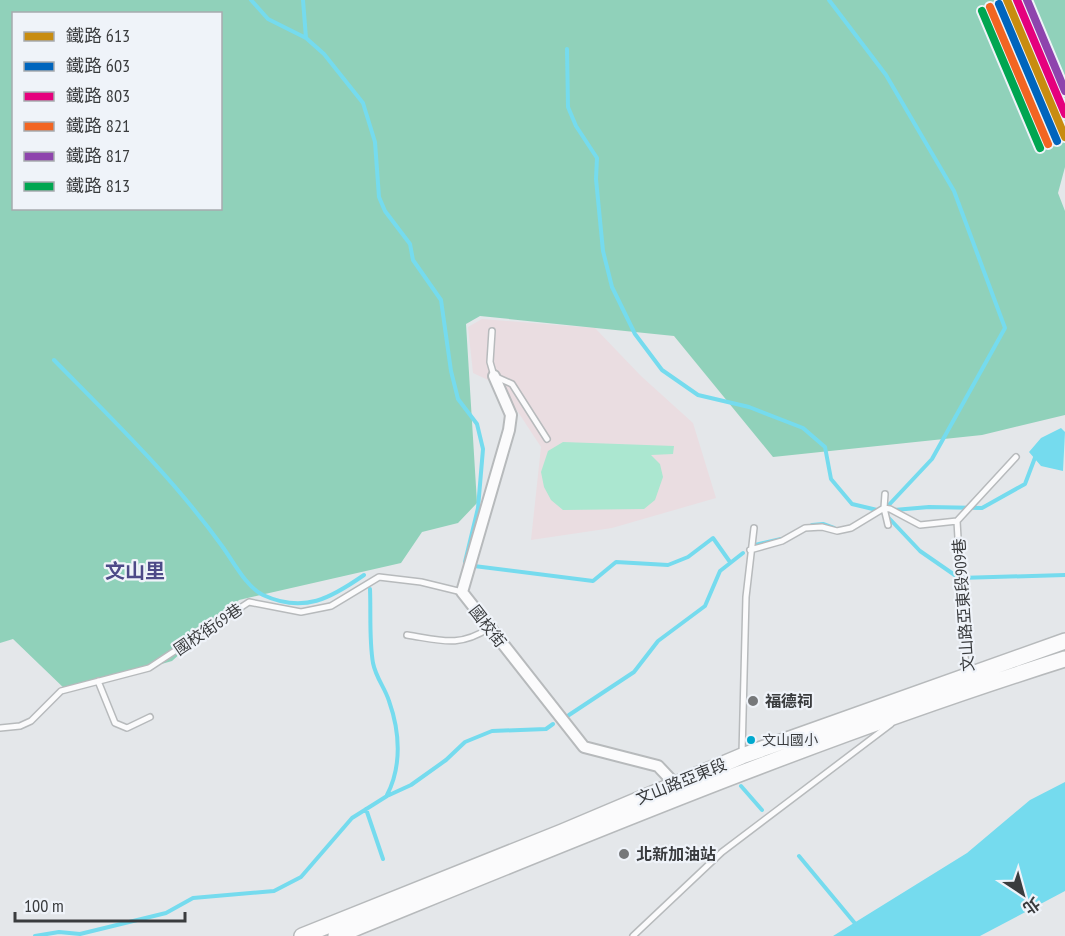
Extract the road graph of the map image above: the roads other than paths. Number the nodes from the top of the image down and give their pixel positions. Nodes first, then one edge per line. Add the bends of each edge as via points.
1 (492, 331) dead end
2 (494, 376) junction
3 (547, 439) dead end
4 (1016, 457) dead end
5 (885, 494) dead end
6 (884, 508) junction
7 (957, 521) junction
8 (888, 525) dead end
9 (754, 528) dead end
10 (750, 550) junction
11 (462, 592) junction
12 (489, 628) junction
13 (407, 635) dead end
14 (1065, 641) edge
15 (1065, 659) edge
16 (98, 681) junction
17 (968, 682) junction
18 (906, 712) junction
19 (150, 717) dead end
20 (0, 728) edge
21 (745, 763) junction
22 (676, 789) junction
23 (575, 833) junction
24 (302, 936) edge
25 (336, 936) edge
26 (633, 936) edge

1 - 2 lane via 490,362
2 - 3 lane via 512,384
2 - 11 street, 國校街 via 510,415 509,430
4 - 7 lane
5 - 6 lane
6 - 7 lane via 920,525
6 - 8 lane
6 - 10 lane via 851,528 805,528
7 - 17 lane, 文山路亞東段909巷
9 - 10 lane
10 - 21 lane
11 - 12 street, 國校街
11 - 16 lane, 國校街69巷 via 378,577 331,606 301,612 249,602 149,668
12 - 13 lane via 474,638 450,642
12 - 22 street, 國校街 via 585,747 658,766
14 - 17 main road, 文山路亞東段
15 - 17 main road, 文山路亞東段
16 - 19 lane via 115,723 127,728
16 - 20 lane, 國校街69巷 via 61,690 31,721
17 - 18 main road, 文山路亞東段
17 - 21 main road, 文山路亞東段
18 - 21 main road, 文山路亞東段
18 - 26 lane via 722,852
21 - 22 main road, 文山路亞東段
22 - 23 main road, 文山路亞東段
23 - 24 main road, 文山路亞東段
23 - 25 main road, 文山路亞東段

